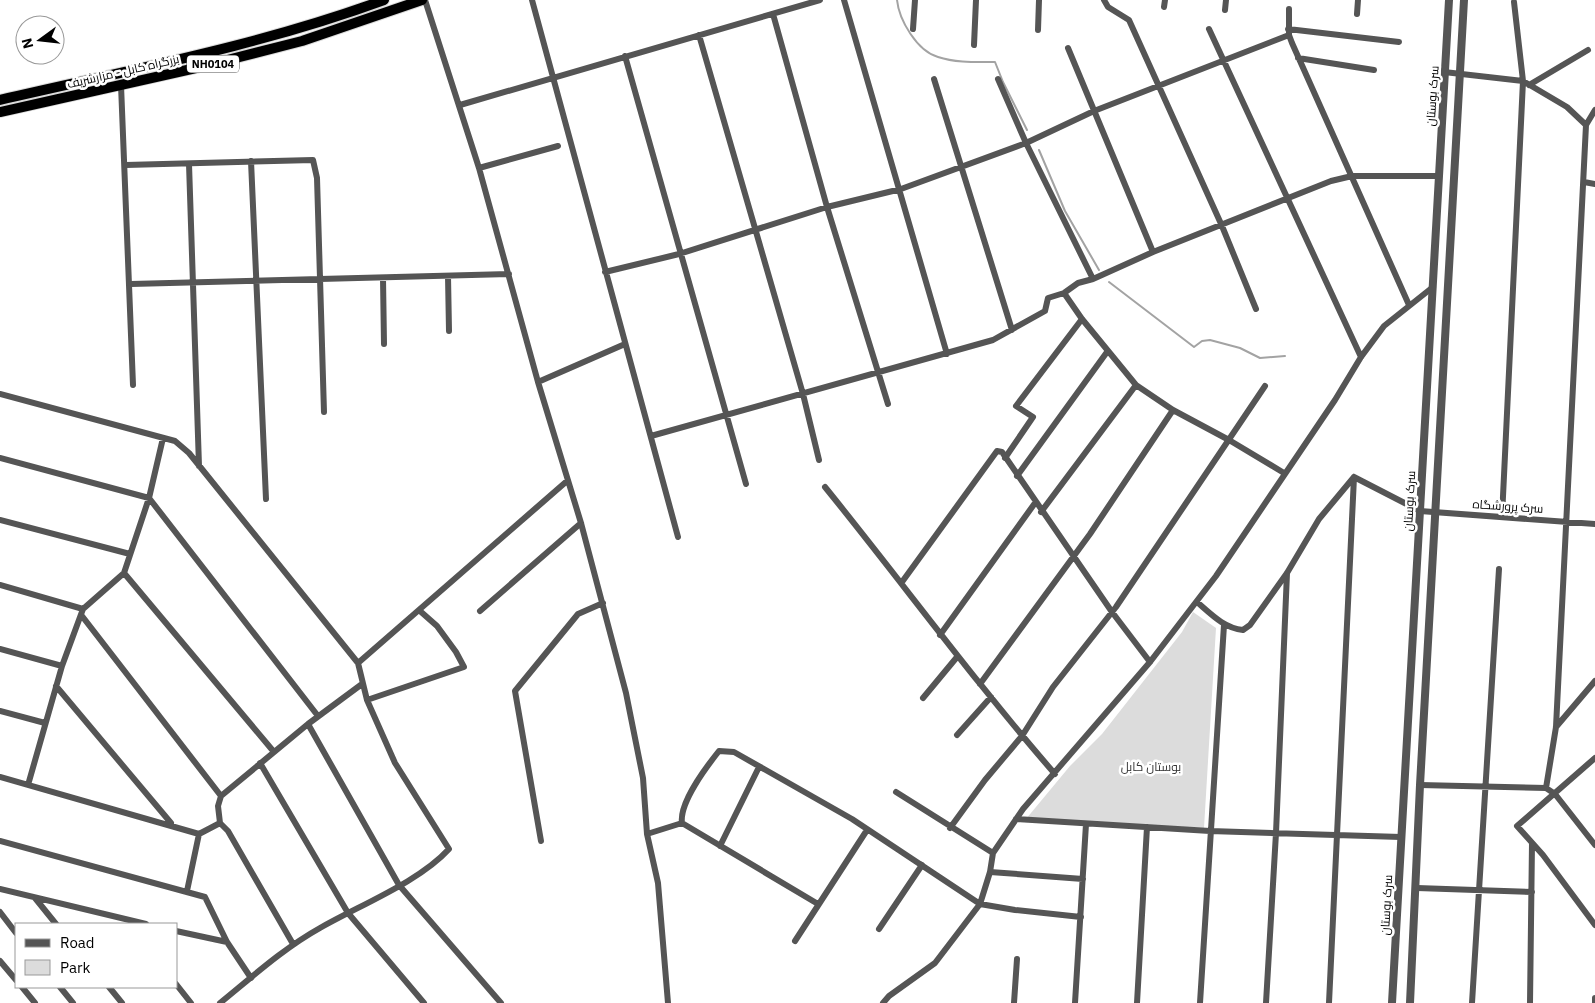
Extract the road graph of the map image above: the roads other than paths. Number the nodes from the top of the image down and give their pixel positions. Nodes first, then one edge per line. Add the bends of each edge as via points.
1 (384, 0) edge
2 (424, 0) edge
3 (532, 0) edge
4 (820, 0) edge
5 (844, 0) edge
6 (914, 0) edge
7 (976, 0) edge
8 (1039, 0) edge
9 (1104, 0) edge
10 (1226, 0) edge
11 (1358, 0) edge
12 (1449, 0) edge
13 (1464, 0) edge
14 (1514, 2) dead end
15 (1289, 9) dead end
16 (1226, 10) dead end
17 (773, 14) junction
18 (1357, 14) dead end
19 (913, 29) dead end
20 (1209, 29) dead end
21 (1038, 30) dead end
22 (1289, 32) junction
23 (699, 35) junction
24 (1399, 42) dead end
25 (974, 45) dead end
26 (232, 47) junction
27 (1068, 48) dead end
28 (1588, 50) dead end
29 (624, 56) junction
30 (235, 58) junction
31 (1298, 58) junction
32 (1223, 60) junction
33 (1374, 70) dead end
34 (1444, 72) junction
35 (1460, 73) junction
36 (553, 76) junction
37 (934, 79) dead end
38 (998, 79) dead end
39 (1526, 83) junction
40 (71, 84) junction
41 (121, 85) junction
42 (1160, 85) junction
43 (74, 95) junction
44 (0, 100) edge
45 (460, 105) junction
46 (1595, 110) edge
47 (1094, 111) junction
48 (0, 112) edge
49 (1586, 125) junction
50 (1026, 142) junction
51 (558, 146) dead end
52 (251, 161) junction
53 (189, 164) junction
54 (126, 165) junction
55 (962, 167) junction
56 (479, 168) junction
57 (1352, 176) junction
58 (1438, 176) junction
59 (1584, 182) junction
60 (1595, 184) edge
61 (901, 189) junction
62 (1286, 200) junction
63 (827, 207) junction
64 (1222, 226) junction
65 (756, 230) junction
66 (1153, 252) junction
67 (678, 254) junction
68 (605, 272) junction
69 (509, 274) junction
70 (448, 276) junction
71 (383, 278) junction
72 (1093, 279) junction
73 (320, 280) junction
74 (258, 282) junction
75 (194, 283) junction
76 (131, 284) junction
77 (1433, 287) junction
78 (1064, 293) junction
79 (1409, 304) junction
80 (1256, 309) dead end
81 (1082, 319) junction
82 (1012, 330) junction
83 (448, 331) dead end
84 (384, 344) dead end
85 (625, 344) junction
86 (1107, 352) junction
87 (947, 354) junction
88 (1360, 357) junction
89 (879, 372) junction
90 (538, 382) junction
91 (133, 385) dead end
92 (1136, 385) junction
93 (1265, 386) dead end
94 (0, 394) edge
95 (803, 394) junction
96 (888, 404) dead end
97 (1173, 410) junction
98 (324, 412) dead end
99 (727, 415) junction
100 (651, 436) junction
101 (163, 438) junction
102 (1229, 440) junction
103 (0, 458) edge
104 (1006, 458) junction
105 (820, 460) dead end
106 (199, 467) junction
107 (1284, 473) junction
108 (1017, 476) junction
109 (1354, 477) junction
110 (567, 481) junction
111 (746, 484) dead end
112 (825, 487) dead end
113 (149, 498) junction
114 (266, 499) dead end
115 (1035, 503) junction
116 (1041, 512) junction
117 (1420, 512) junction
118 (1435, 512) junction
119 (1502, 517) junction
120 (0, 520) edge
121 (1566, 522) junction
122 (580, 523) junction
123 (1595, 524) edge
124 (678, 537) dead end
125 (130, 554) junction
126 (1073, 555) junction
127 (1499, 568) dead end
128 (1287, 573) junction
129 (124, 574) junction
130 (902, 582) junction
131 (0, 585) edge
132 (1197, 602) junction
133 (603, 603) junction
134 (83, 608) junction
135 (420, 611) junction
136 (480, 611) dead end
137 (1112, 612) junction
138 (82, 616) junction
139 (1224, 625) junction
140 (940, 635) junction
141 (0, 649) edge
142 (957, 657) junction
143 (1150, 662) junction
144 (358, 663) junction
145 (62, 666) junction
146 (1595, 681) edge
147 (362, 684) junction
148 (980, 684) junction
149 (56, 686) junction
150 (990, 697) junction
151 (923, 698) dead end
152 (367, 700) junction
153 (0, 711) edge
154 (318, 716) junction
155 (45, 723) junction
156 (308, 724) junction
157 (1556, 727) junction
158 (957, 735) dead end
159 (1022, 736) junction
160 (274, 752) junction
161 (1595, 758) edge
162 (260, 764) junction
163 (759, 767) junction
164 (1055, 774) junction
165 (0, 777) edge
166 (28, 785) junction
167 (1420, 785) junction
168 (1484, 785) junction
169 (1546, 788) junction
170 (896, 792) dead end
171 (1555, 794) junction
172 (221, 796) junction
173 (1016, 819) junction
174 (220, 823) junction
175 (682, 823) junction
176 (172, 824) junction
177 (1086, 824) junction
178 (1147, 827) junction
179 (950, 828) junction
180 (867, 830) junction
181 (1210, 831) junction
182 (1276, 833) junction
183 (199, 834) junction
184 (647, 834) junction
185 (1338, 835) junction
186 (1401, 837) junction
187 (0, 841) edge
188 (542, 841) dead end
189 (1532, 843) junction
190 (1595, 845) edge
191 (720, 846) junction
192 (1400, 852) junction
193 (1417, 852) junction
194 (993, 853) junction
195 (922, 865) junction
196 (990, 872) junction
197 (1084, 879) junction
198 (399, 885) junction
199 (1417, 888) junction
200 (0, 889) edge
201 (1479, 890) junction
202 (187, 892) junction
203 (1532, 892) junction
204 (34, 898) junction
205 (818, 904) junction
206 (980, 904) junction
207 (0, 912) edge
208 (348, 913) junction
209 (1081, 917) junction
210 (129, 922) edge
211 (55, 923) edge
212 (1595, 925) edge
213 (879, 929) dead end
214 (15, 931) edge
215 (178, 931) edge
216 (796, 941) dead end
217 (227, 942) junction
218 (294, 944) junction
219 (1017, 959) dead end
220 (0, 961) edge
221 (251, 978) junction
222 (15, 979) edge
223 (178, 987) edge
224 (23, 988) edge
225 (61, 988) edge
226 (110, 988) edge
227 (1595, 998) edge
228 (35, 1003) edge
229 (74, 1003) edge
230 (122, 1003) edge
231 (191, 1003) edge
232 (220, 1003) edge
233 (424, 1003) edge
234 (500, 1003) edge
235 (668, 1003) edge
236 (883, 1003) edge
237 (1014, 1003) edge
238 (1075, 1003) edge
239 (1137, 1003) edge
240 (1200, 1003) edge
241 (1266, 1003) edge
242 (1329, 1003) edge
243 (1392, 1003) edge
244 (1410, 1003) edge
245 (1472, 1003) edge
246 (1530, 1003) edge
247 (1595, 1003) edge

1 - 26 highway, بزرگراه کابل - مزارشریف / NH0104 via 290,32
2 - 30 highway, بزرگراه کابل - مزارشریف / NH0104 via 302,41
2 - 45 street
3 - 36 street
4 - 17 street
5 - 61 street
6 - 19 street
7 - 25 street
8 - 21 street
9 - 42 street via 1108,7 1129,20
10 - 16 street
11 - 18 street
12 - 34 street, سرک بوستان
13 - 35 street
14 - 39 street
15 - 22 street
17 - 23 street
17 - 63 street
20 - 32 street
22 - 24 street
22 - 31 street
22 - 32 street
23 - 29 street
23 - 65 street
26 - 30 highway
26 - 40 highway, بزرگراه کابل - مزارشریف / NH0104
27 - 47 street
28 - 39 street
29 - 36 street
29 - 67 street
30 - 41 highway, بزرگراه کابل - مزارشریف / NH0104
31 - 33 street
31 - 57 street
32 - 42 street
32 - 62 street
34 - 35 street
34 - 58 street, سرک بوستان
35 - 39 street
35 - 118 street
36 - 45 street
36 - 68 street
37 - 55 street
38 - 50 street
39 - 49 street via 1567,107
39 - 119 street
40 - 43 highway
40 - 44 highway, بزرگراه کابل - مزارشریف / NH0104
41 - 43 highway, بزرگراه کابل - مزارشریف / NH0104
41 - 54 street
42 - 47 street
42 - 64 street
43 - 48 highway, بزرگراه کابل - مزارشریف / NH0104
45 - 56 street
46 - 49 street
47 - 50 street
47 - 66 street
49 - 59 street
50 - 55 street
50 - 72 street
51 - 56 street
52 - 53 street
52 - 73 street via 313,160 315,163
52 - 74 street
53 - 54 street
53 - 75 street
54 - 76 street
55 - 61 street
55 - 82 street
56 - 69 street
57 - 58 street
57 - 62 street
57 - 79 street
58 - 77 street, سرک بوستان
59 - 60 street
59 - 121 street
61 - 63 street
61 - 87 street
62 - 64 street
62 - 88 street
63 - 65 street
63 - 89 street
64 - 66 street
64 - 80 street
65 - 67 street
65 - 95 street
66 - 72 street
67 - 68 street
67 - 99 street
68 - 85 street
69 - 70 street
69 - 90 street
70 - 71 street
70 - 83 street
71 - 73 street
71 - 84 street
72 - 78 street via 1078,283
73 - 74 street
73 - 98 street
74 - 75 street
74 - 114 street
75 - 76 street
75 - 106 street
76 - 91 street
77 - 79 street
77 - 117 street, سرک بوستان
78 - 81 street
78 - 82 street via 1048,298 1045,312
79 - 88 street via 1384,326
81 - 86 street
81 - 104 street via 1016,406 1033,418
82 - 87 street
85 - 90 street
85 - 100 street
86 - 92 street
86 - 108 street
87 - 89 street
88 - 107 street via 1335,400
89 - 95 street
89 - 96 street
90 - 110 street
92 - 97 street
92 - 116 street
93 - 102 street
94 - 101 street
95 - 99 street
95 - 105 street
97 - 102 street
97 - 126 street
99 - 100 street
99 - 111 street
100 - 124 street
101 - 106 street via 175,441
101 - 113 street
102 - 107 street
102 - 137 street
103 - 113 street
104 - 108 street
104 - 130 street via 997,451
106 - 144 street
107 - 132 street
108 - 115 street
109 - 117 street
109 - 128 street via 1319,519
109 - 185 street
110 - 122 street
110 - 135 street
112 - 130 street
113 - 125 street
113 - 154 street
115 - 116 street
115 - 140 street
116 - 126 street
117 - 118 street, سرک پرورشگاه
117 - 186 street, سرک بوستان
118 - 119 street, سرک پرورشگاه
118 - 167 street
119 - 121 street, سرک پرورشگاه
120 - 125 street
121 - 123 street, سرک پرورشگاه
121 - 157 street
122 - 133 street
122 - 136 street
125 - 129 street
126 - 137 street
126 - 148 street
127 - 168 street
128 - 139 street via 1250,625 1243,630
128 - 182 street
129 - 134 street
129 - 160 street
130 - 140 street
131 - 134 street
132 - 139 street
132 - 143 street
133 - 184 street via 643,778
133 - 188 street via 578,614 514,691
134 - 138 street
135 - 144 street
135 - 152 street via 437,626 464,667
137 - 143 street
137 - 159 street via 1053,687
138 - 145 street
138 - 172 street
139 - 181 street
140 - 142 street
141 - 145 street
142 - 148 street
142 - 151 street
143 - 164 street
144 - 147 street
145 - 149 street
146 - 157 street
147 - 152 street
147 - 154 street
148 - 150 street
149 - 155 street
149 - 176 street
150 - 158 street
150 - 159 street
152 - 198 street via 395,763 449,849
153 - 155 street
154 - 156 street
155 - 166 street
156 - 160 street
156 - 198 street
157 - 169 street
159 - 164 street
159 - 179 street
160 - 162 street
161 - 171 street
162 - 172 street
162 - 208 street
163 - 175 street via 734,752 719,751 693,791 682,813
163 - 180 street
163 - 191 street
164 - 173 street
165 - 166 street
166 - 176 street
167 - 168 street
167 - 193 street
168 - 169 street
168 - 201 street
169 - 171 street
170 - 179 street
171 - 189 street via 1517,826
171 - 190 street
172 - 174 street via 218,806
173 - 177 street
173 - 194 street
174 - 183 street
174 - 218 street via 228,831
175 - 184 street
175 - 191 street
176 - 183 street
177 - 178 street
177 - 197 street
178 - 181 street
178 - 239 street
179 - 194 street
180 - 195 street
180 - 205 street
181 - 182 street
181 - 240 street
182 - 185 street
182 - 241 street
183 - 202 street
184 - 235 street via 658,883
185 - 186 street
185 - 242 street
186 - 192 street, سرک بوستان
187 - 202 street
189 - 203 street
189 - 212 street
191 - 205 street
192 - 193 street
192 - 243 street, سرک بوستان
193 - 199 street
194 - 196 street
195 - 206 street
195 - 213 street
196 - 197 street
196 - 206 street
197 - 209 street
198 - 208 street
198 - 234 street
199 - 201 street
199 - 244 street
200 - 204 street
201 - 203 street
201 - 245 street
202 - 217 street via 205,897
203 - 246 street
204 - 210 street
204 - 211 street
205 - 216 street
206 - 209 street
206 - 236 street via 935,963
207 - 214 street
208 - 218 street
208 - 233 street
209 - 238 street
215 - 217 street
217 - 221 street
218 - 221 street
219 - 237 street
220 - 222 street
221 - 232 street
223 - 231 street
224 - 228 street
225 - 229 street
226 - 230 street
227 - 247 street

